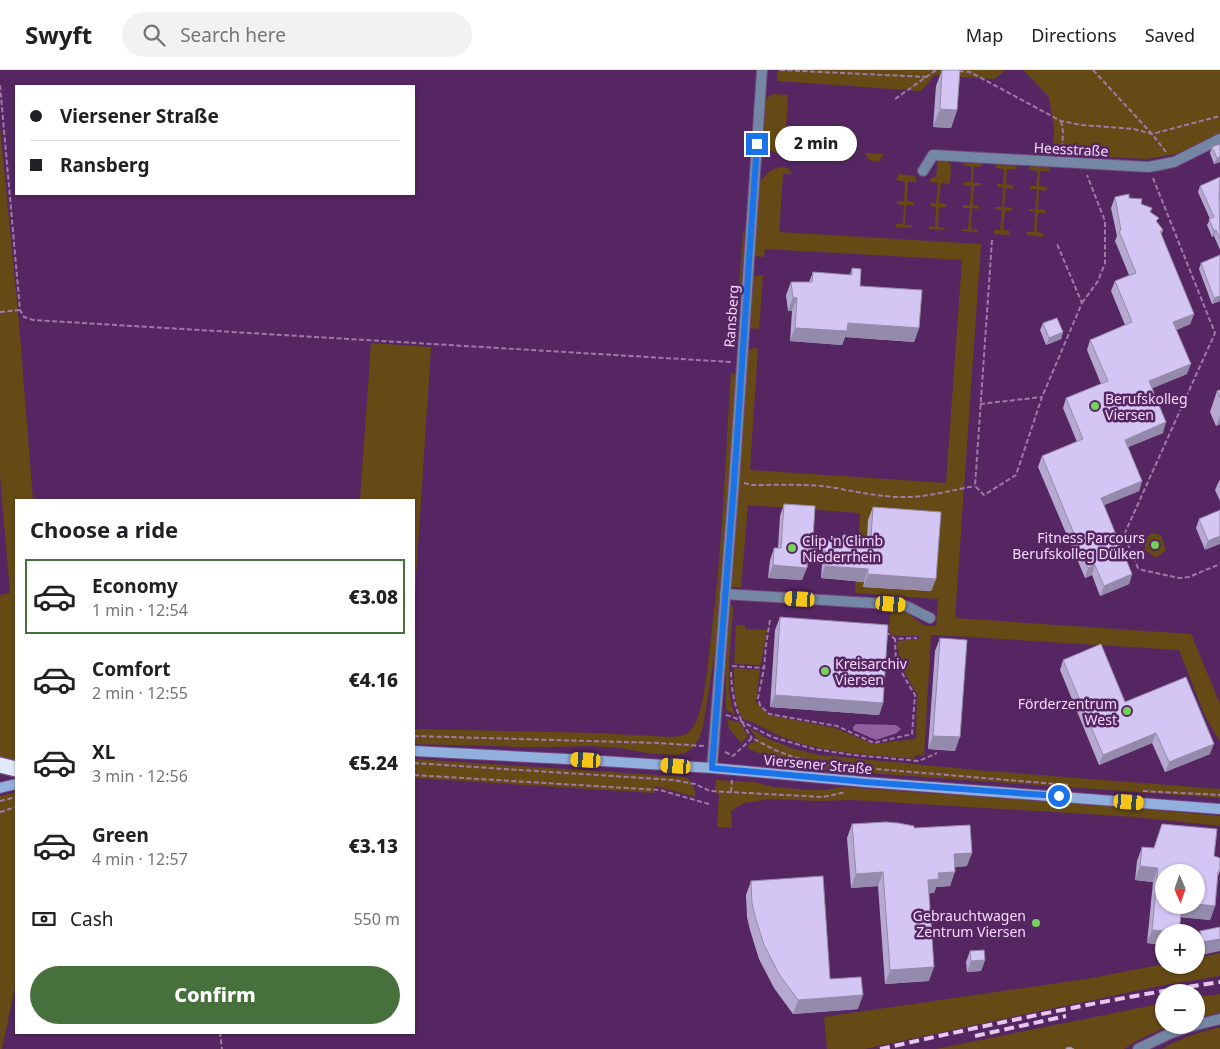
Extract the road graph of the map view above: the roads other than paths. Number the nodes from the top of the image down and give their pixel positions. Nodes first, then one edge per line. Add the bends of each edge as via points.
1 (762, 70) edge
2 (1220, 139) edge
3 (923, 171) dead end
4 (725, 594) junction
5 (930, 618) dead end
6 (415, 751) edge
7 (0, 764) edge
8 (712, 768) junction
9 (15, 769) edge
10 (15, 784) edge
11 (0, 788) edge
12 (1220, 809) edge
13 (1220, 1020) edge
14 (1205, 1023) edge
15 (1169, 1034) edge
16 (1138, 1049) edge

1 - 4 street, Ransberg
2 - 3 street, Heesstraße via 1174,162 1149,167 933,155
4 - 5 street via 904,605
4 - 8 street, Ransberg
6 - 8 main road, Viersener Straße
7 - 9 highway
8 - 12 main road, Viersener Straße
10 - 11 main road
13 - 14 street
15 - 16 street

